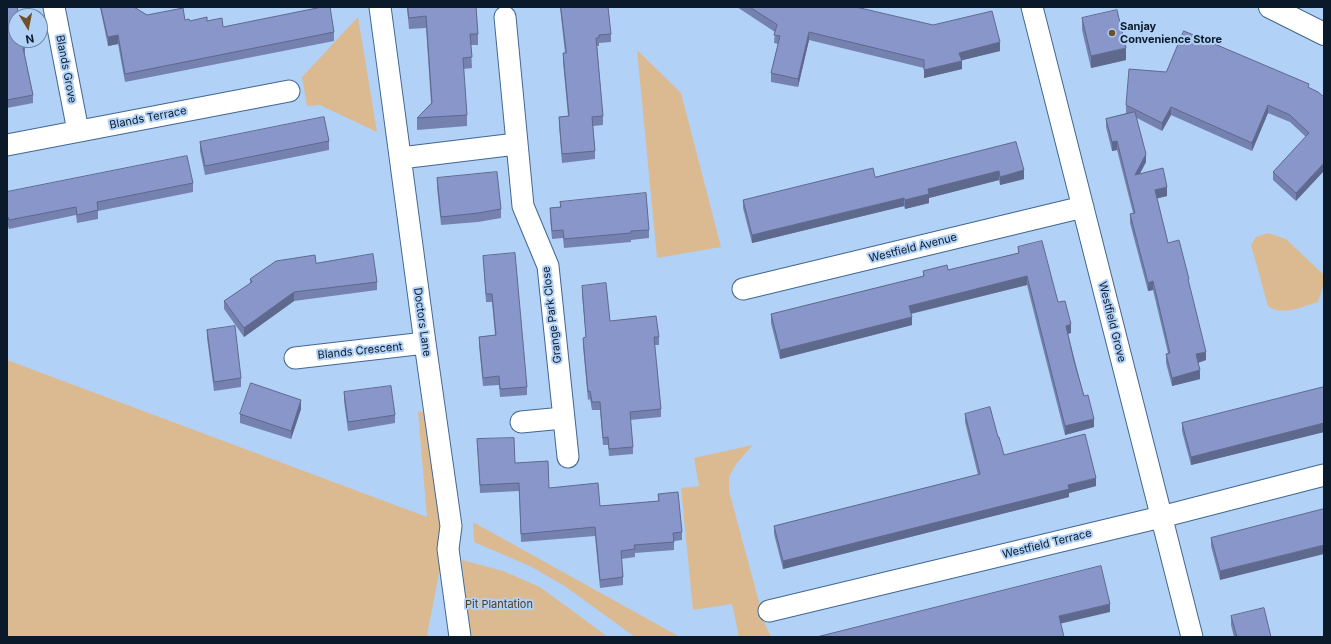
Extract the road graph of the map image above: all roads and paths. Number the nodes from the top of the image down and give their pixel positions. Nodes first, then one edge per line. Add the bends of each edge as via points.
1 (54, 7) edge
2 (380, 7) edge
3 (1032, 7) edge
4 (1270, 7) edge
5 (505, 17) dead end
6 (1324, 34) edge
7 (289, 91) dead end
8 (78, 131) junction
9 (7, 144) edge
10 (516, 144) junction
11 (401, 158) junction
12 (1084, 207) junction
13 (743, 289) dead end
14 (425, 344) junction
15 (295, 358) dead end
16 (563, 418) junction
17 (521, 422) dead end
18 (568, 457) dead end
19 (1324, 475) edge
20 (1161, 517) junction
21 (769, 611) dead end
22 (460, 637) edge
23 (1192, 637) edge

1 - 8 street, Blands Grove
2 - 11 street, Doctors Lane
3 - 12 street, Westfield Grove
4 - 6 street
5 - 10 street, Grange Park Close
7 - 8 street, Blands Terrace
8 - 9 street, Blands Terrace
10 - 11 street
10 - 16 street, Grange Park Close via 523,206 548,266
11 - 14 street, Doctors Lane
12 - 13 street, Westfield Avenue
12 - 20 street, Westfield Grove
14 - 15 street, Blands Crescent
14 - 22 street, Doctors Lane via 451,526 448,549
16 - 17 street
16 - 18 street, Grange Park Close
19 - 20 street, Westfield Terrace
20 - 21 street, Westfield Terrace
20 - 23 street, Westfield Grove

